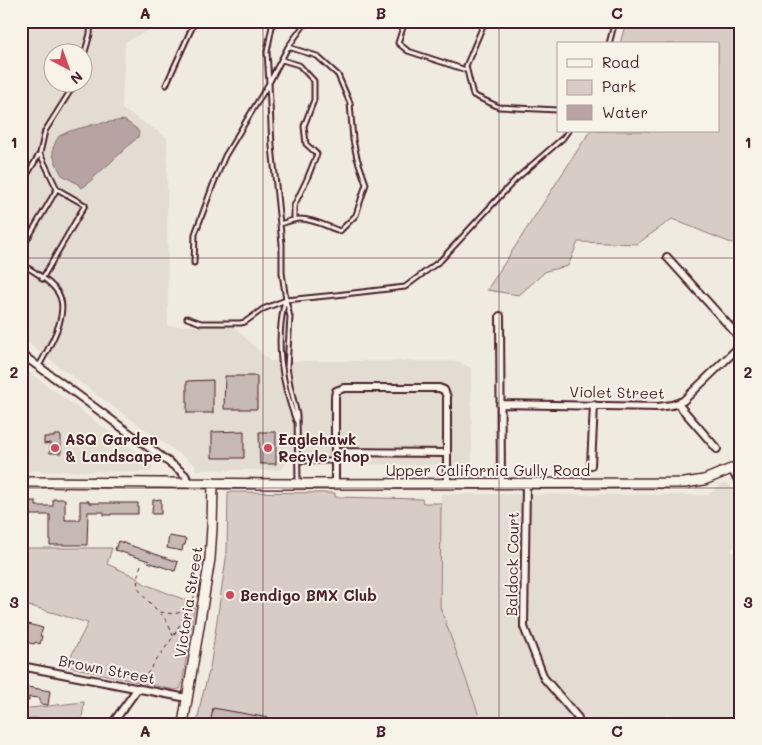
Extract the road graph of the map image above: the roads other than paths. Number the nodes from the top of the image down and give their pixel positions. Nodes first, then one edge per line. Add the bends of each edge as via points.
1 (91, 21) edge
2 (195, 21) edge
3 (273, 21) edge
4 (307, 21) edge
5 (405, 21) edge
6 (485, 21) edge
7 (615, 21) edge
8 (88, 42) edge
9 (610, 42) edge
10 (288, 46) junction
11 (282, 60) junction
12 (467, 70) junction
13 (269, 83) junction
14 (166, 85) dead end
15 (70, 92) edge
16 (557, 110) edge
17 (567, 132) edge
18 (40, 153) junction
19 (21, 185) edge
20 (57, 189) junction
21 (294, 220) junction
22 (280, 224) junction
23 (21, 250) edge
24 (667, 257) dead end
25 (194, 263) dead end
26 (21, 264) edge
27 (42, 279) junction
28 (286, 300) junction
29 (500, 316) dead end
30 (187, 318) dead end
31 (741, 339) edge
32 (741, 345) edge
33 (21, 354) edge
34 (39, 366) junction
35 (500, 404) junction
36 (678, 404) junction
37 (594, 405) junction
38 (297, 426) junction
39 (717, 449) dead end
40 (335, 452) junction
41 (447, 453) junction
42 (298, 461) junction
43 (335, 461) junction
44 (591, 465) dead end
45 (741, 466) edge
46 (731, 469) junction
47 (21, 482) edge
48 (189, 483) junction
49 (213, 483) junction
50 (298, 484) junction
51 (335, 484) junction
52 (447, 484) junction
53 (501, 484) junction
54 (526, 484) junction
55 (741, 484) edge
56 (21, 666) edge
57 (138, 688) junction
58 (187, 698) junction
59 (578, 718) dead end
60 (112, 724) edge
61 (183, 724) edge

1 - 8 lane
2 - 14 lane
3 - 13 lane via 266,52
4 - 10 lane
5 - 12 lane via 398,43 408,51
6 - 12 lane
7 - 9 lane
10 - 11 lane
10 - 21 lane via 317,56 338,75 350,103 356,158 366,184 356,215 340,231 316,222
11 - 13 lane
11 - 21 lane via 299,65 314,81 314,100 304,126 306,144 317,154 294,206
12 - 16 lane via 473,95 499,107
13 - 22 lane
13 - 25 lane via 225,156 195,234
15 - 18 lane via 45,131
17 - 28 lane via 516,179 441,260 405,287
18 - 19 lane
18 - 20 lane
20 - 23 lane
20 - 27 lane via 85,205
21 - 22 lane
22 - 28 lane
24 - 31 street
26 - 27 lane
27 - 34 lane via 56,290 62,313
28 - 30 lane via 241,323 201,323
28 - 38 lane via 290,317 288,374
28 - 38 lane via 282,312 280,365
29 - 35 street
32 - 36 street, Violet Street
33 - 34 street
34 - 48 street via 178,469
35 - 37 street, Violet Street
35 - 53 street
36 - 37 street, Violet Street
36 - 39 street
37 - 44 street
38 - 42 lane
40 - 41 street
40 - 41 street via 336,391 344,388 438,388 444,390 447,397
40 - 43 street
41 - 52 street
42 - 43 lane
42 - 50 lane
43 - 51 street
45 - 46 street, Upper California Gully Road
46 - 54 street, Upper California Gully Road via 704,480 685,483
46 - 55 street
47 - 48 street, Upper California Gully Road
48 - 49 street, Upper California Gully Road
49 - 50 street, Upper California Gully Road
49 - 58 street, Victoria Street via 210,559
50 - 51 street, Upper California Gully Road
51 - 52 street, Upper California Gully Road
52 - 53 street, Upper California Gully Road
53 - 54 street, Upper California Gully Road
54 - 59 street, Baldock Court via 524,627 544,678
56 - 57 street, Brown Street
57 - 58 street, Brown Street
57 - 60 street
58 - 61 street, Victoria Street

